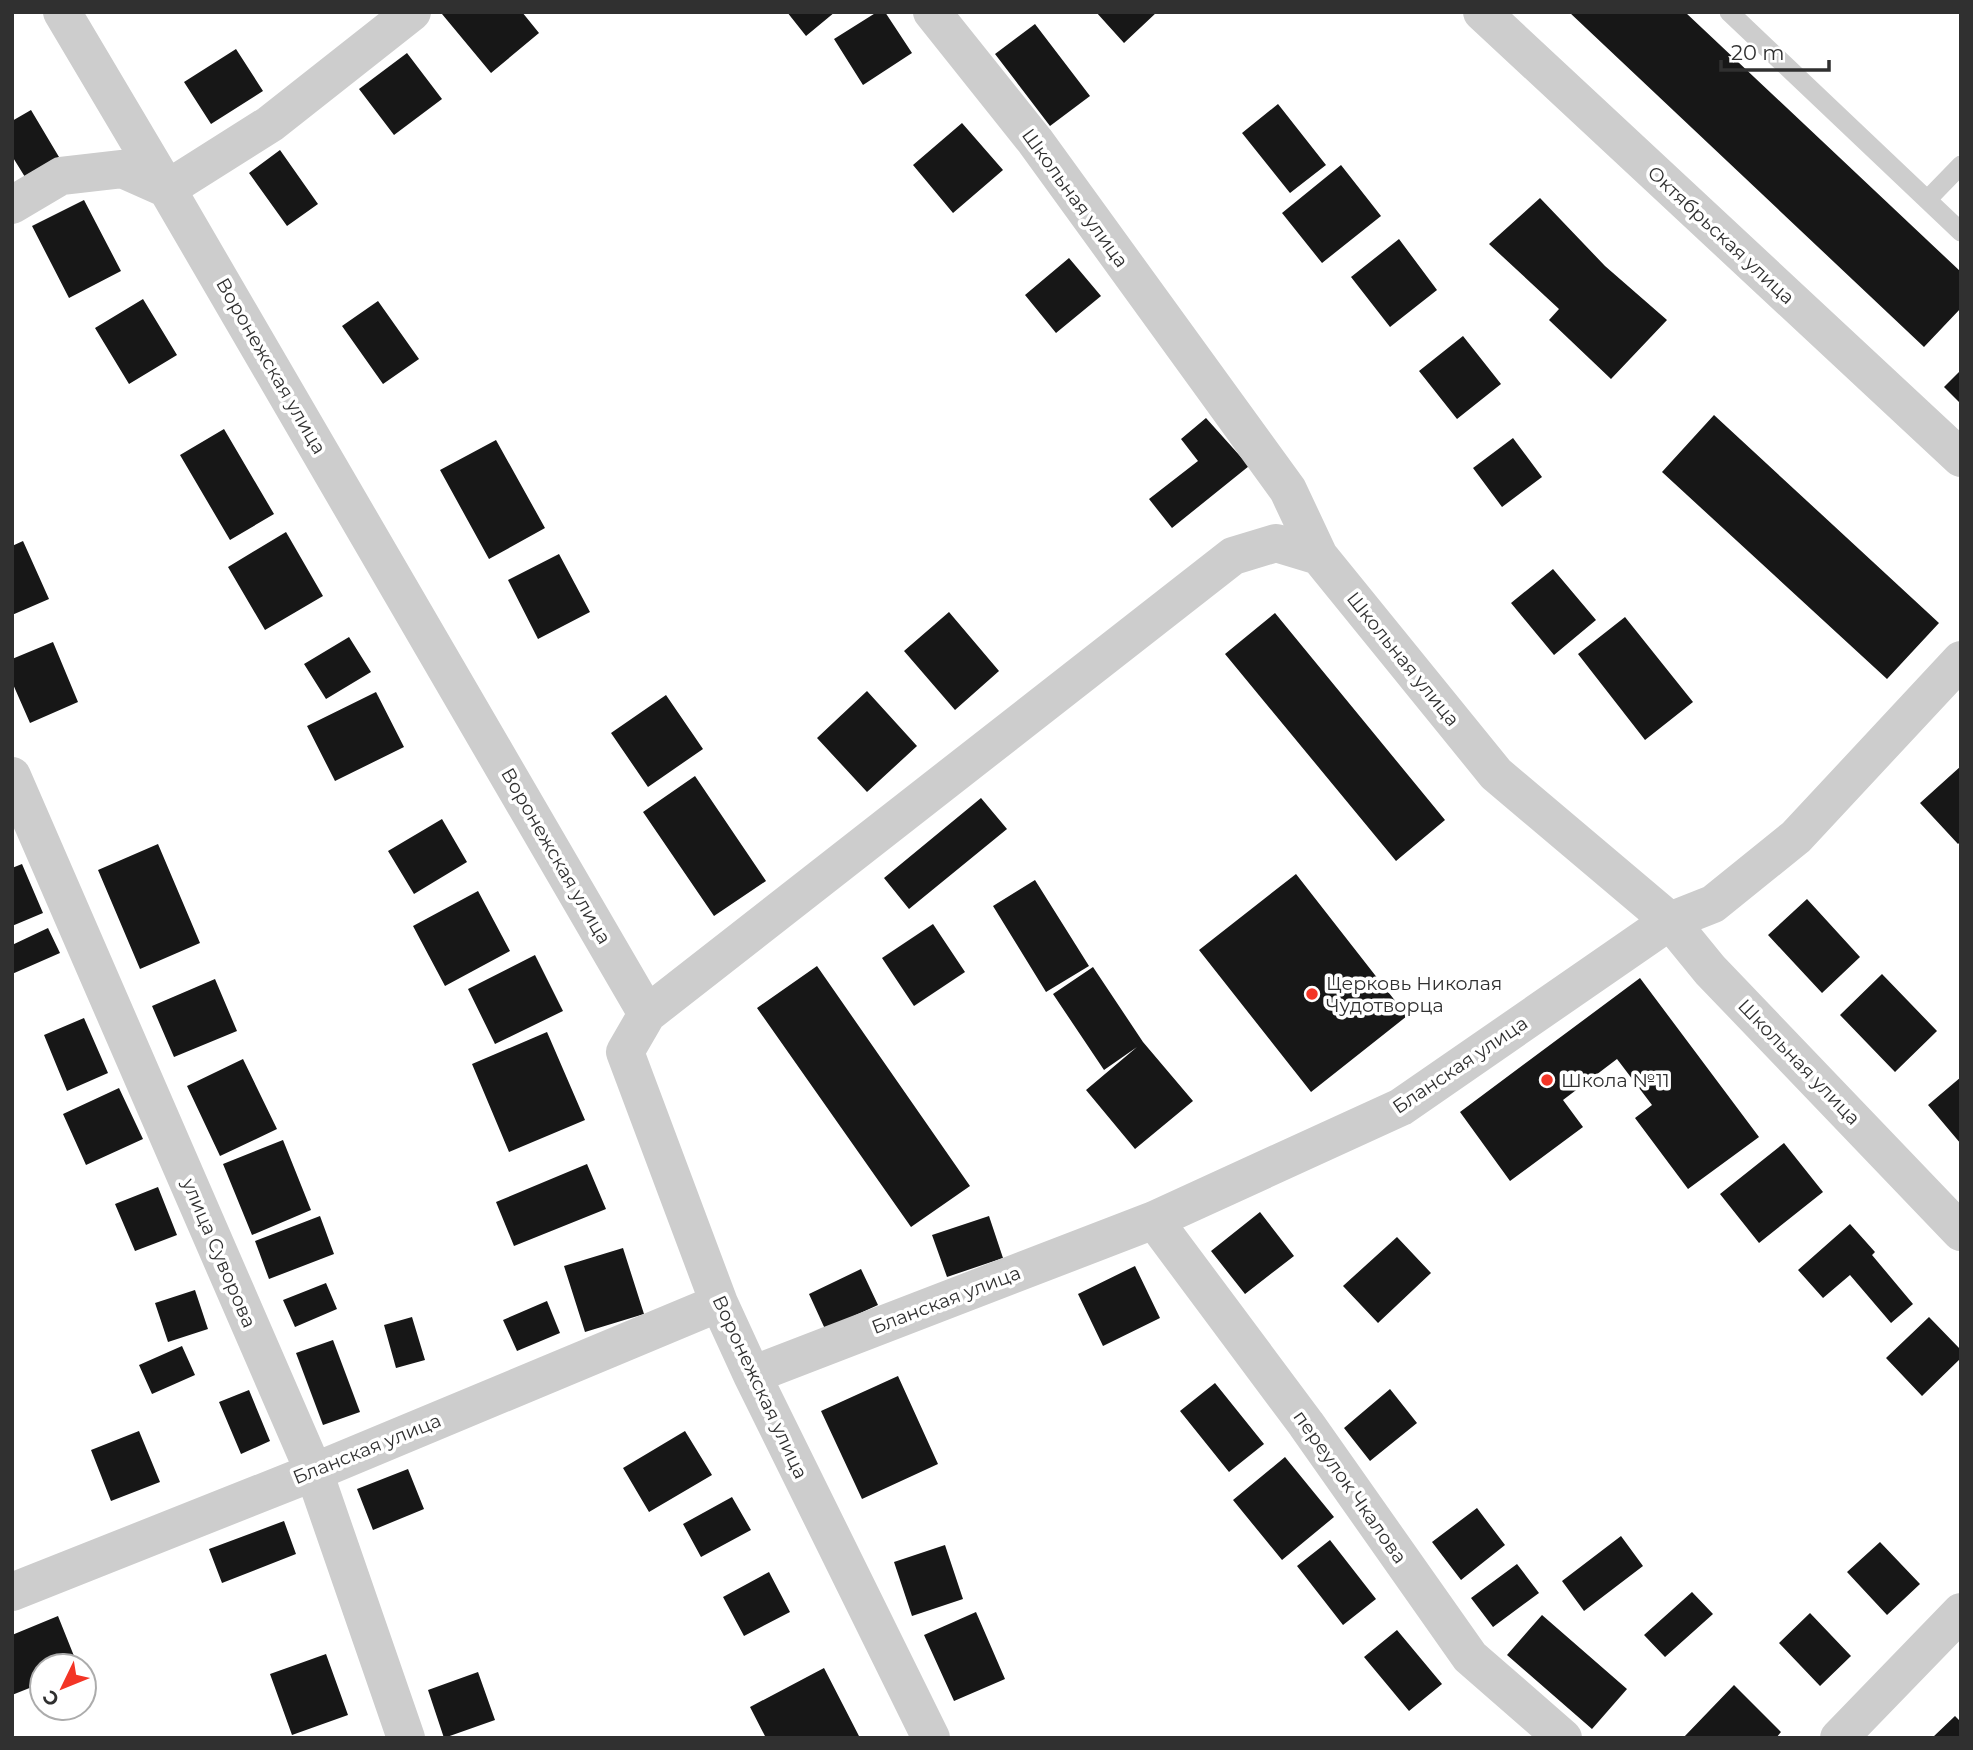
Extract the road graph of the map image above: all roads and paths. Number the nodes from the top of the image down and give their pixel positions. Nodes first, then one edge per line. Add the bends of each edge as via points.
1 (62, 12) edge
2 (412, 12) edge
3 (932, 12) edge
4 (1482, 12) edge
5 (1729, 12) edge
6 (1961, 165) edge
7 (167, 189) junction
8 (1927, 200) junction
9 (12, 205) edge
10 (1961, 232) edge
11 (1961, 458) edge
12 (1319, 556) junction
13 (1961, 660) edge
14 (12, 776) edge
15 (1670, 921) junction
16 (647, 1014) junction
17 (1154, 1220) junction
18 (1961, 1232) edge
19 (719, 1303) junction
20 (752, 1375) junction
21 (314, 1472) junction
22 (12, 1592) edge
23 (1961, 1612) edge
24 (406, 1738) edge
25 (931, 1738) edge
26 (1563, 1738) edge
27 (1839, 1738) edge

1 - 7 street, Воронежская улица
2 - 7 street via 270,124
3 - 12 street, Школьная улица via 1035,141 1288,489
4 - 11 street, Октябрьская улица
5 - 8 lane
6 - 8 lane
7 - 9 street via 122,169 61,176
7 - 16 street, Воронежская улица
8 - 10 lane
12 - 15 street, Школьная улица via 1496,774
12 - 16 street via 1276,543 1233,556
13 - 15 street, Бланская улица via 1796,837 1713,904
14 - 21 street, улица Суворова
15 - 17 street, Бланская улица via 1401,1107
15 - 18 street, Школьная улица via 1710,970
16 - 19 street, Воронежская улица via 625,1052
17 - 20 street, Бланская улица
17 - 26 street, переулок Чкалова via 1306,1424 1470,1657
19 - 20 street, Воронежская улица
19 - 21 street, Бланская улица
20 - 25 street, Воронежская улица
21 - 22 street, Бланская улица
21 - 24 street, улица Суворова
23 - 27 street

